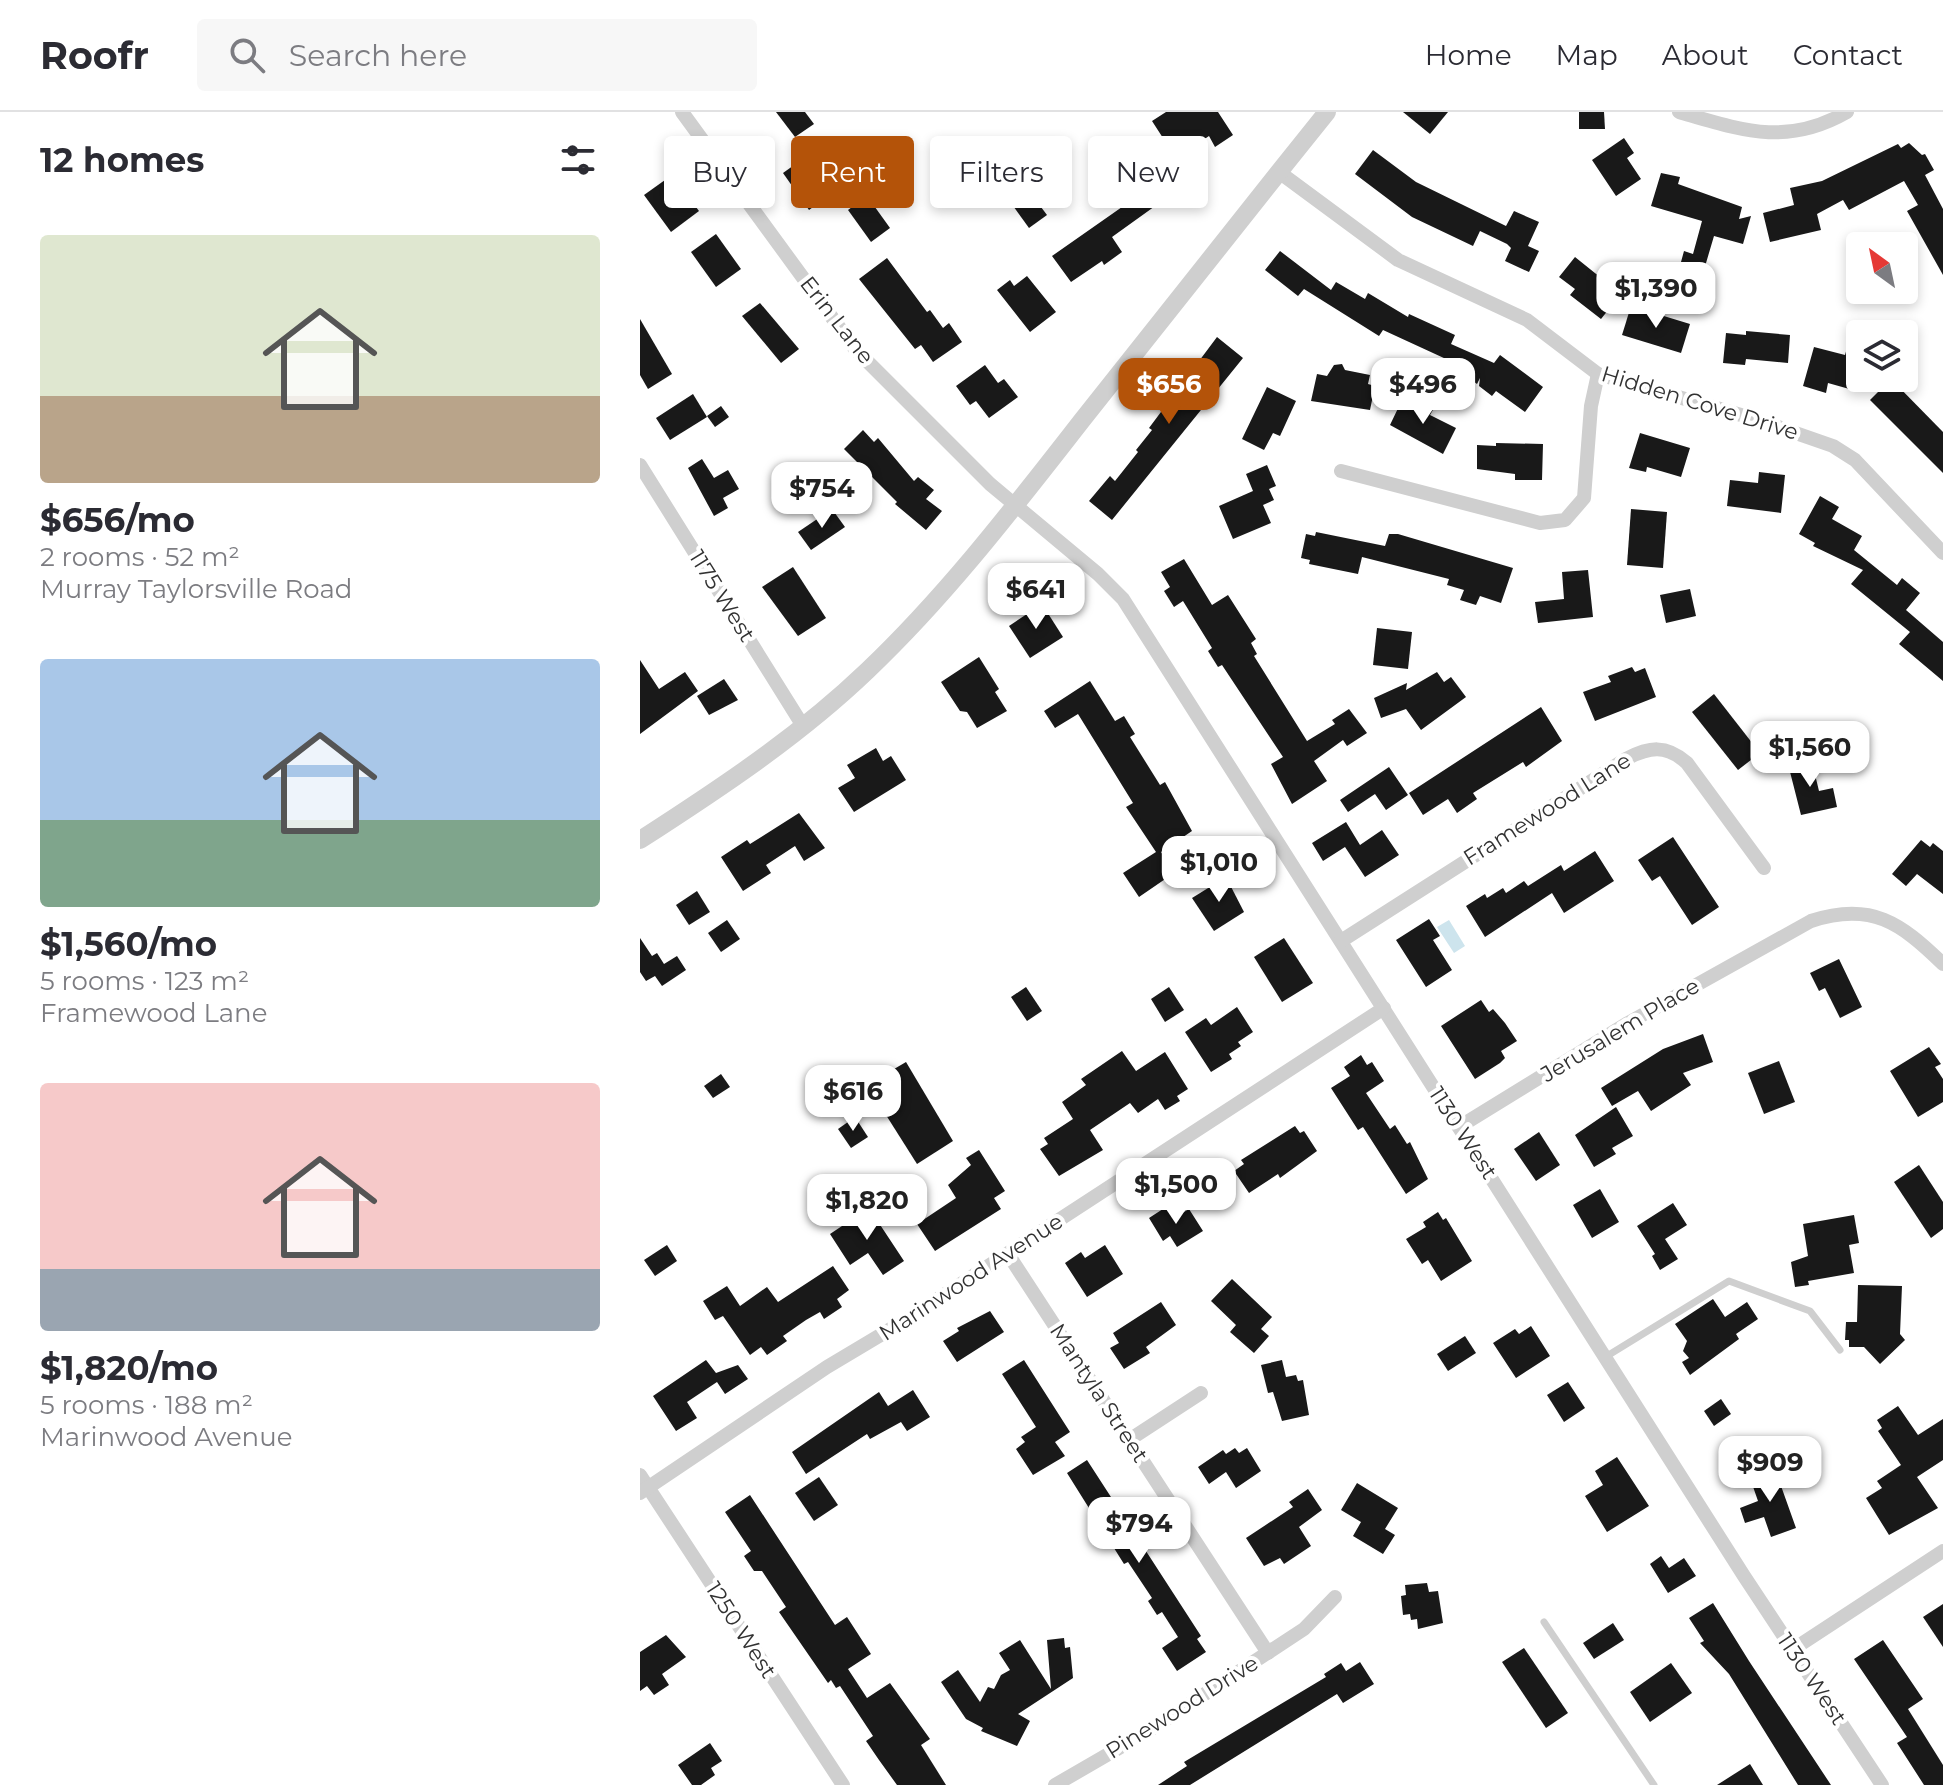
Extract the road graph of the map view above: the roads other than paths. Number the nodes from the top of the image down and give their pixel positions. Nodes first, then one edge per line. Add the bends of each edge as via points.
1 (682, 112) edge
2 (1679, 112) edge
3 (1847, 112) edge
4 (1319, 116) edge
5 (1279, 172) junction
6 (1598, 374) junction
7 (640, 465) edge
8 (1341, 471) dead end
9 (1015, 506) junction
10 (1943, 553) edge
11 (803, 726) junction
12 (640, 840) edge
13 (1764, 868) dead end
14 (1341, 941) junction
15 (1943, 964) edge
16 (1384, 1008) junction
17 (1459, 1127) junction
18 (1008, 1254) junction
19 (1840, 1350) dead end
20 (1607, 1356) junction
21 (1201, 1393) dead end
22 (1129, 1440) junction
23 (643, 1485) edge
24 (1943, 1551) edge
25 (1335, 1597) dead end
26 (1544, 1622) dead end
27 (1792, 1650) junction
28 (1268, 1653) junction
29 (1881, 1784) edge
30 (843, 1785) edge
31 (1055, 1785) edge
32 (1654, 1785) edge

1 - 9 street, Erin Lane via 855,349
2 - 3 street via 1763,134 1815,128
4 - 5 street
5 - 6 street, Hidden Cove Drive via 1398,260 1508,309
5 - 9 street
6 - 8 street via 1584,498 1565,520 1540,523
6 - 10 street, Hidden Cove Drive via 1833,446 1855,460
7 - 11 street, 1175 West
9 - 11 street via 925,612 867,672
9 - 14 street, 1130 West via 1123,599
11 - 12 street
13 - 14 street, Framewood Lane via 1687,763 1657,747 1626,759
14 - 16 street, 1130 West
15 - 17 street, Jerusalem Place via 1903,929 1878,916 1823,917 1628,1023
16 - 17 street, 1130 West
16 - 18 street, Marinwood Avenue
17 - 20 street, 1130 West
18 - 22 street, Mantyla Street
18 - 23 street, Marinwood Avenue
19 - 20 lane via 1810,1311 1729,1281
20 - 27 street, 1130 West
21 - 22 street
22 - 28 street, Mantyla Street
23 - 30 street, 1250 West
24 - 27 street
25 - 28 street, Pinewood Drive via 1312,1623
26 - 32 lane
27 - 29 street, 1130 West
28 - 31 street, Pinewood Drive

